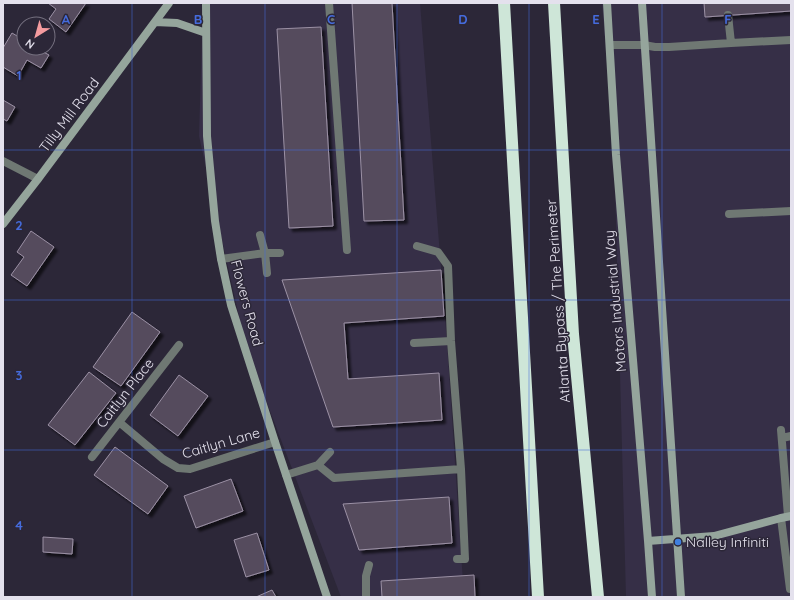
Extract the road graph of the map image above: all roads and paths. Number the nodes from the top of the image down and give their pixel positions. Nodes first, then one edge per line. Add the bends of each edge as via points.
1 (169, 3) edge
2 (206, 3) edge
3 (328, 3) edge
4 (504, 3) edge
5 (554, 3) edge
6 (607, 3) edge
7 (642, 3) edge
8 (728, 15) dead end
9 (155, 22) junction
10 (206, 33) junction
11 (791, 40) edge
12 (731, 43) junction
13 (610, 45) junction
14 (644, 45) junction
15 (3, 161) edge
16 (38, 179) junction
17 (791, 211) edge
18 (729, 214) dead end
19 (3, 224) edge
20 (260, 235) dead end
21 (417, 246) dead end
22 (347, 250) dead end
23 (265, 253) junction
24 (280, 253) dead end
25 (221, 259) junction
26 (267, 273) dead end
27 (451, 341) junction
28 (414, 343) dead end
29 (179, 345) dead end
30 (119, 422) junction
31 (791, 436) edge
32 (275, 442) junction
33 (330, 452) dead end
34 (92, 457) dead end
35 (318, 465) junction
36 (461, 469) junction
37 (286, 475) junction
38 (787, 517) edge
39 (677, 540) junction
40 (648, 541) junction
41 (457, 559) dead end
42 (369, 565) dead end
43 (791, 589) edge
44 (327, 597) edge
45 (366, 597) edge
46 (538, 597) edge
47 (598, 597) edge
48 (652, 597) edge
49 (681, 597) edge

1 - 9 main road, Tilly Mill Road
2 - 10 main road, Flowers Road
3 - 22 street
4 - 46 highway
5 - 47 highway, Atlanta Bypass / The Perimeter via 573,334
6 - 13 main road, Motors Industrial Way
7 - 14 main road
8 - 12 street
9 - 10 main road via 177,23
9 - 16 main road, Tilly Mill Road
10 - 25 main road, Flowers Road via 207,136
11 - 12 street
12 - 14 street via 669,47
13 - 14 street
13 - 40 main road, Motors Industrial Way
14 - 39 main road
15 - 16 street
16 - 19 main road, Tilly Mill Road
17 - 18 street
20 - 23 street
21 - 27 street via 438,252 448,266
23 - 24 street
23 - 25 street
23 - 26 street
25 - 32 main road, Flowers Road via 231,305
27 - 28 street
27 - 36 street
29 - 30 street, Caitlyn Place
30 - 32 street, Caitlyn Lane via 163,459 178,468 190,469
30 - 34 street, Caitlyn Place
31 - 38 street via 782,434
32 - 37 main road, Flowers Road
33 - 35 street
35 - 36 street via 334,478
35 - 37 street
36 - 41 street via 465,559
37 - 44 main road, Flowers Road
38 - 39 main road via 714,536
38 - 43 street
39 - 40 main road
39 - 49 main road
40 - 48 main road, Motors Industrial Way
42 - 45 street

